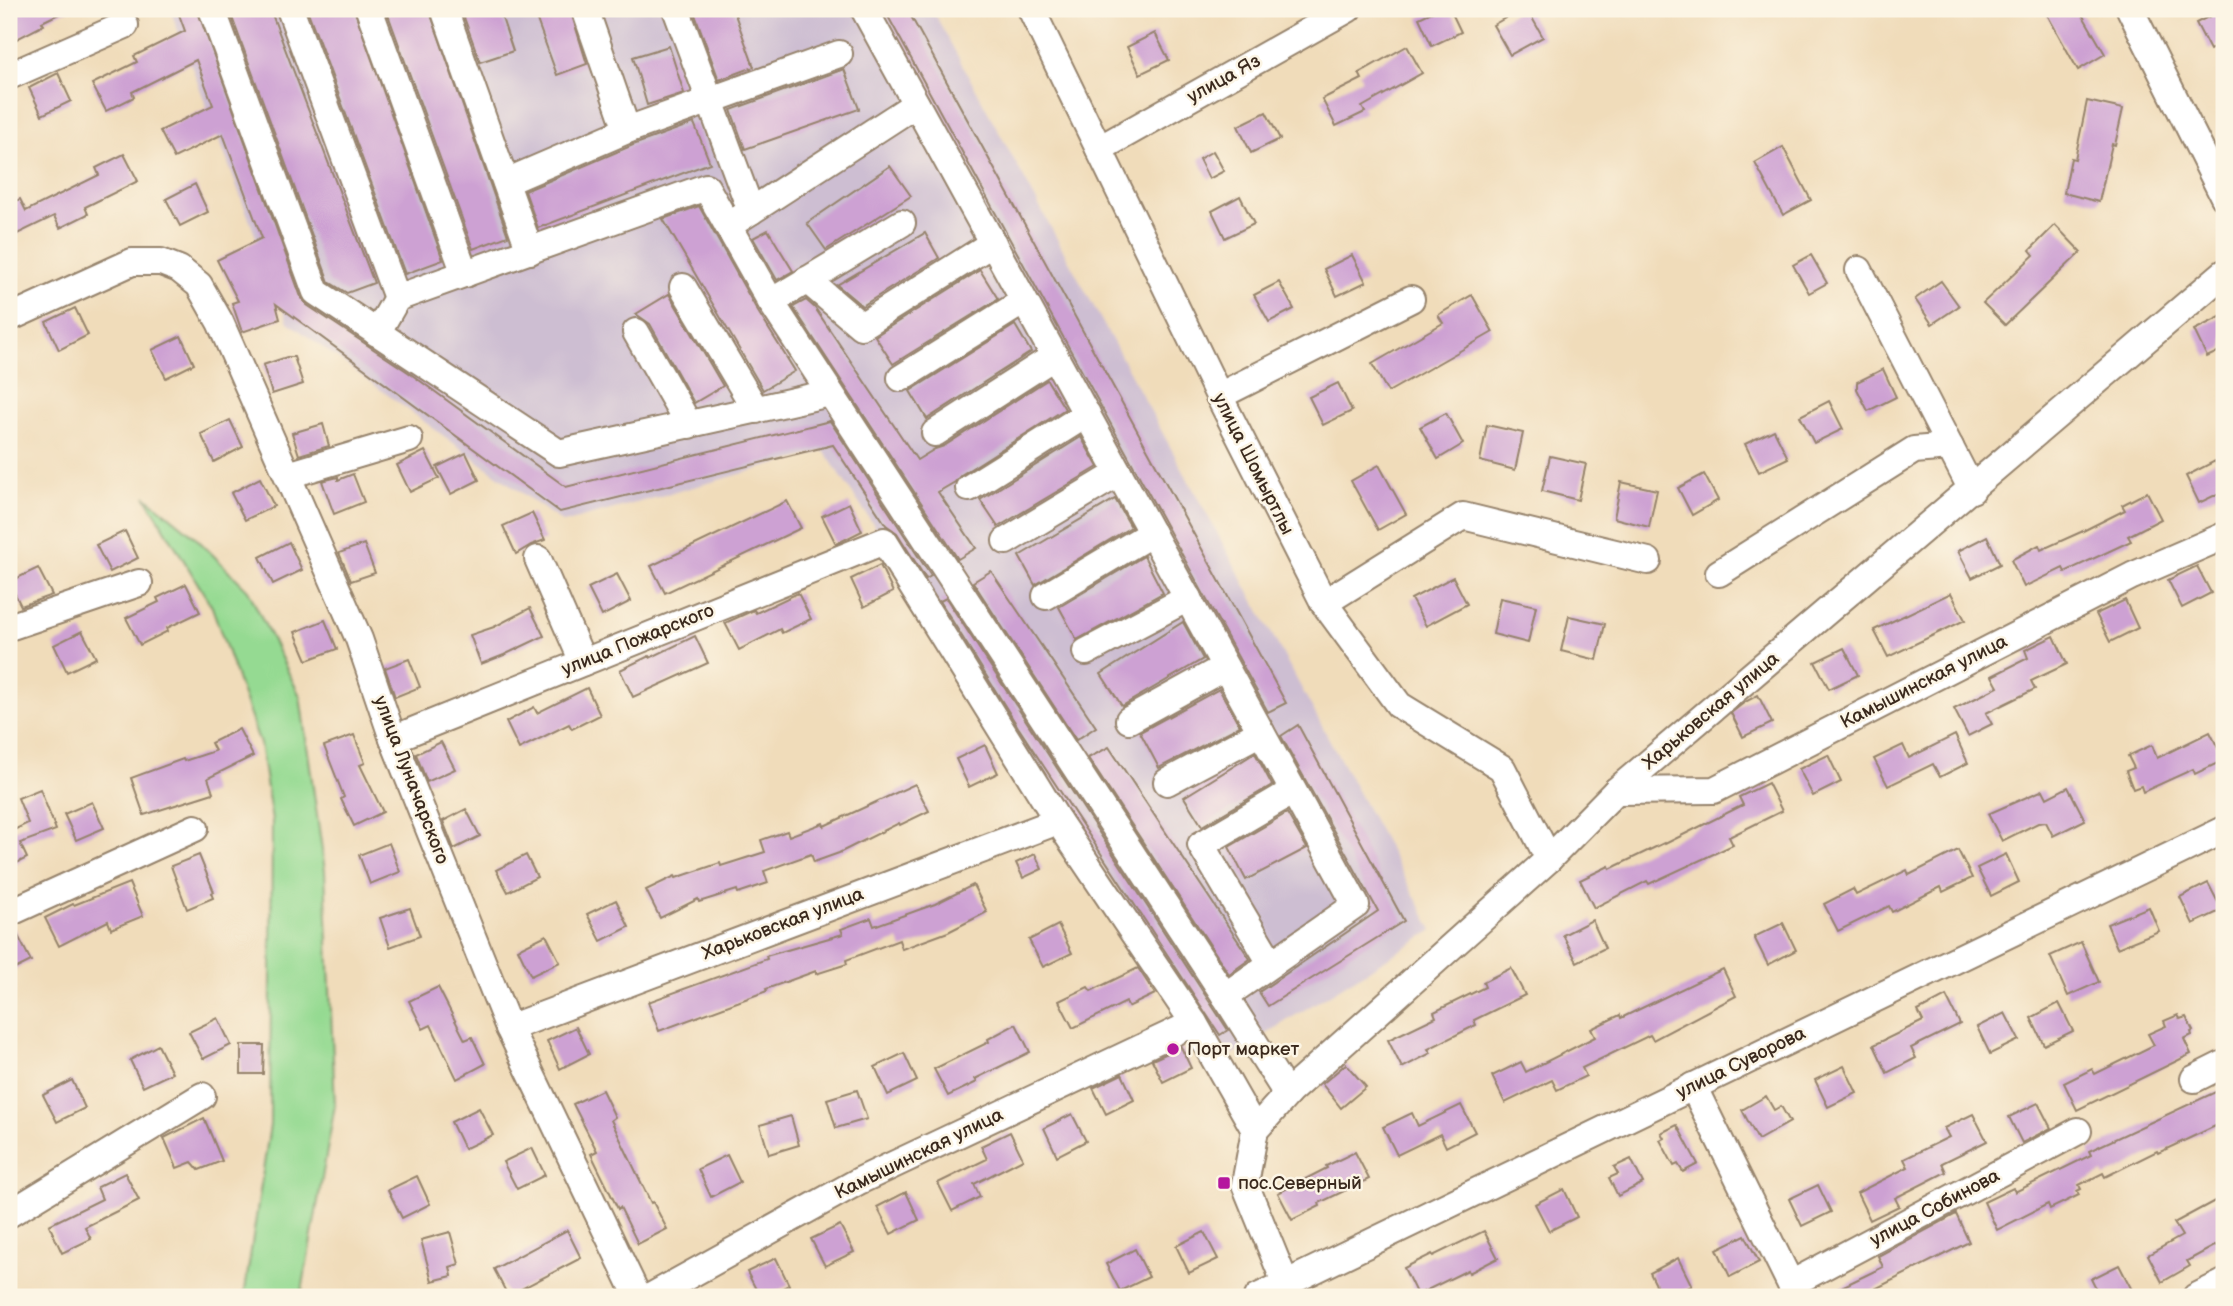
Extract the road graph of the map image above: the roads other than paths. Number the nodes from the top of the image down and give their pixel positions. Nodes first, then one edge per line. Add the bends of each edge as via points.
1 (212, 9) edge
2 (290, 9) edge
3 (369, 9) edge
4 (444, 9) edge
5 (585, 9) edge
6 (677, 9) edge
7 (864, 9) edge
8 (1031, 9) edge
9 (1348, 9) edge
10 (2130, 9) edge
11 (125, 25) dead end
12 (839, 54) dead end
13 (9, 76) edge
14 (710, 100) junction
15 (916, 104) junction
16 (627, 130) junction
17 (1100, 149) junction
18 (506, 182) junction
19 (2224, 197) edge
20 (751, 211) junction
21 (902, 223) dead end
22 (728, 226) junction
23 (993, 243) junction
24 (530, 251) junction
25 (1859, 270) dead end
26 (465, 274) junction
27 (2224, 274) edge
28 (807, 280) junction
29 (683, 287) dead end
30 (397, 298) junction
31 (1411, 299) dead end
32 (1024, 300) junction
33 (771, 302) junction
34 (9, 318) edge
35 (636, 332) dead end
36 (377, 333) junction
37 (1055, 356) junction
38 (901, 378) dead end
39 (830, 393) junction
40 (1219, 396) junction
41 (756, 410) junction
42 (1087, 414) junction
43 (689, 425) junction
44 (935, 433) dead end
45 (409, 439) dead end
46 (1950, 447) junction
47 (1119, 473) junction
48 (288, 475) junction
49 (969, 488) dead end
50 (1972, 490) junction
51 (1152, 533) junction
52 (2224, 536) edge
53 (1006, 541) dead end
54 (538, 559) dead end
55 (1648, 561) dead end
56 (1719, 573) dead end
57 (139, 583) dead end
58 (1046, 596) dead end
59 (1188, 598) junction
60 (1324, 603) junction
61 (9, 627) edge
62 (1086, 652) dead end
63 (583, 662) junction
64 (1225, 667) junction
65 (1129, 720) dead end
66 (1261, 732) junction
67 (393, 739) junction
68 (1167, 782) dead end
69 (1293, 791) junction
70 (1616, 791) junction
71 (1058, 821) junction
72 (195, 828) dead end
73 (2224, 830) edge
74 (1549, 859) junction
75 (9, 913) edge
76 (1271, 963) junction
77 (1225, 996) junction
78 (1195, 1023) junction
79 (509, 1028) junction
80 (2224, 1064) edge
81 (2194, 1079) dead end
82 (1693, 1086) junction
83 (1287, 1094) junction
84 (202, 1096) dead end
85 (1255, 1130) junction
86 (2078, 1131) dead end
87 (9, 1214) edge
88 (2224, 1283) edge
89 (1288, 1291) edge
90 (1794, 1291) edge
91 (638, 1297) edge
92 (650, 1297) edge
93 (1258, 1297) edge
94 (2196, 1297) edge

1 - 36 street via 316,292
2 - 30 street
3 - 26 street
4 - 18 street
5 - 16 street
6 - 14 street
7 - 15 street
8 - 17 street, улица Шомыртлы
9 - 17 street, улица Яз
10 - 19 street
11 - 13 street
12 - 14 street
14 - 16 street
14 - 20 street
15 - 20 street
15 - 23 street
16 - 18 street
17 - 40 street, улица Шомыртлы
18 - 24 street
20 - 22 street
21 - 28 street
22 - 24 street via 706,187
22 - 33 street
23 - 28 street via 860,326
23 - 32 street
24 - 26 street
25 - 46 street
26 - 30 street
27 - 50 street, Харьковская улица
28 - 33 street
29 - 41 street
30 - 36 street
31 - 40 street
32 - 37 street
32 - 38 street
33 - 39 street
34 - 48 street, улица Луначарского via 132,262 161,262 179,269 199,285 220,322
35 - 43 street
36 - 43 street via 559,453
37 - 42 street
37 - 44 street
39 - 41 street
39 - 77 street
40 - 60 street, улица Шомыртлы
41 - 43 street
42 - 47 street
42 - 49 street
45 - 48 street
46 - 50 street
46 - 56 street via 1914,450
47 - 51 street
47 - 53 street
48 - 67 street, улица Луначарского via 359,639
50 - 70 street, Харьковская улица
51 - 58 street
51 - 59 street
52 - 70 street, Камышинская улица via 2132,576 1714,790
54 - 63 street
55 - 60 street via 1463,516
57 - 61 street
59 - 62 street
59 - 64 street
60 - 74 street, улица Шомыртлы via 1399,705 1502,768
63 - 67 street, улица Пожарского
63 - 71 street, улица Пожарского via 884,541
64 - 65 street
64 - 66 street
66 - 68 street
66 - 69 street
67 - 79 street, улица Луначарского
69 - 76 street via 1356,905
69 - 76 street via 1201,845
70 - 74 street, Харьковская улица
71 - 78 street
71 - 79 street, Харьковская улица
72 - 75 street
73 - 82 street, улица Суворова
74 - 83 street, Харьковская улица
76 - 77 street
77 - 83 street
78 - 85 street
78 - 92 street, Камышинская улица via 859,1181
79 - 91 street, улица Луначарского
80 - 81 street
82 - 89 street, улица Суворова
82 - 90 street, улица Собинова
83 - 85 street, Харьковская улица
84 - 87 street
85 - 89 street via 1245,1184
86 - 90 street, улица Собинова
88 - 94 street
89 - 93 street, улица Суворова

